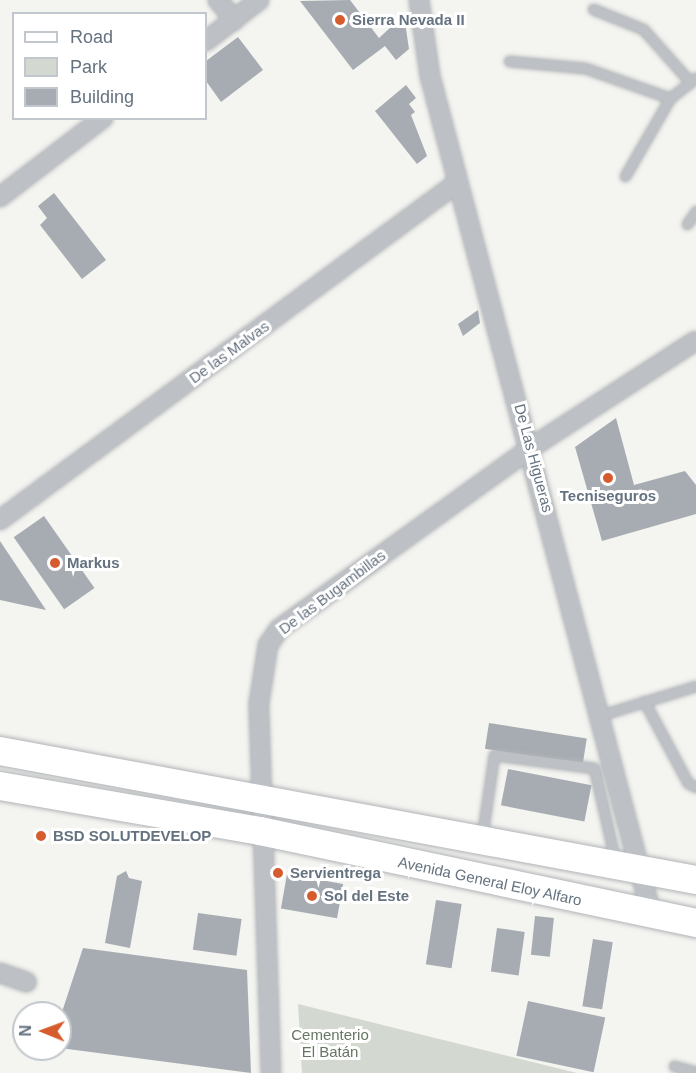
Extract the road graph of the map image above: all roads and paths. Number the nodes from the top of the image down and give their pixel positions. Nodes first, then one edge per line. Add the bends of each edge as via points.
1 (218, 0) edge
2 (259, 0) edge
3 (419, 0) edge
4 (593, 9) dead end
5 (234, 20) junction
6 (207, 40) edge
7 (509, 61) dead end
8 (693, 80) edge
9 (670, 98) junction
10 (100, 120) edge
11 (625, 176) dead end
12 (457, 183) junction
13 (0, 197) edge
14 (696, 211) edge
15 (687, 224) dead end
16 (695, 341) edge
17 (532, 447) junction
18 (0, 520) edge
19 (696, 686) edge
20 (644, 701) junction
21 (601, 715) junction
22 (0, 751) edge
23 (614, 765) junction
24 (594, 768) junction
25 (0, 786) edge
26 (696, 787) edge
27 (260, 799) junction
28 (260, 831) junction
29 (482, 841) junction
30 (616, 866) junction
31 (644, 870) junction
32 (696, 880) edge
33 (652, 916) junction
34 (696, 923) edge
35 (0, 973) edge
36 (26, 982) dead end
37 (674, 1066) dead end
38 (696, 1072) edge
39 (271, 1073) edge

1 - 5 street
2 - 5 street
3 - 12 street, De Las Higueras via 430,76
4 - 8 lane via 643,29
5 - 6 street
7 - 9 lane via 585,68
8 - 9 lane
9 - 11 lane
10 - 13 street
12 - 17 street, De Las Higueras
12 - 18 street, De las Malvas
14 - 15 lane
16 - 17 street, De las Bugambillas
17 - 21 street, De Las Higueras
17 - 27 street, De las Bugambillas via 279,629 261,667
19 - 20 lane
20 - 21 lane
20 - 26 lane via 688,783
21 - 23 street, De Las Higueras
22 - 27 main road
23 - 24 lane
23 - 31 street, De Las Higueras
24 - 29 lane via 494,755
24 - 30 lane
25 - 28 main road, Avenida General Eloy Alfaro
27 - 28 street, De las Bugambillas
27 - 29 main road
28 - 33 main road, Avenida General Eloy Alfaro
28 - 39 street, De las Bugambillas
29 - 30 main road
30 - 31 main road
31 - 32 main road
31 - 33 street, De Las Higueras
33 - 34 main road, Avenida General Eloy Alfaro
35 - 36 street
37 - 38 lane

